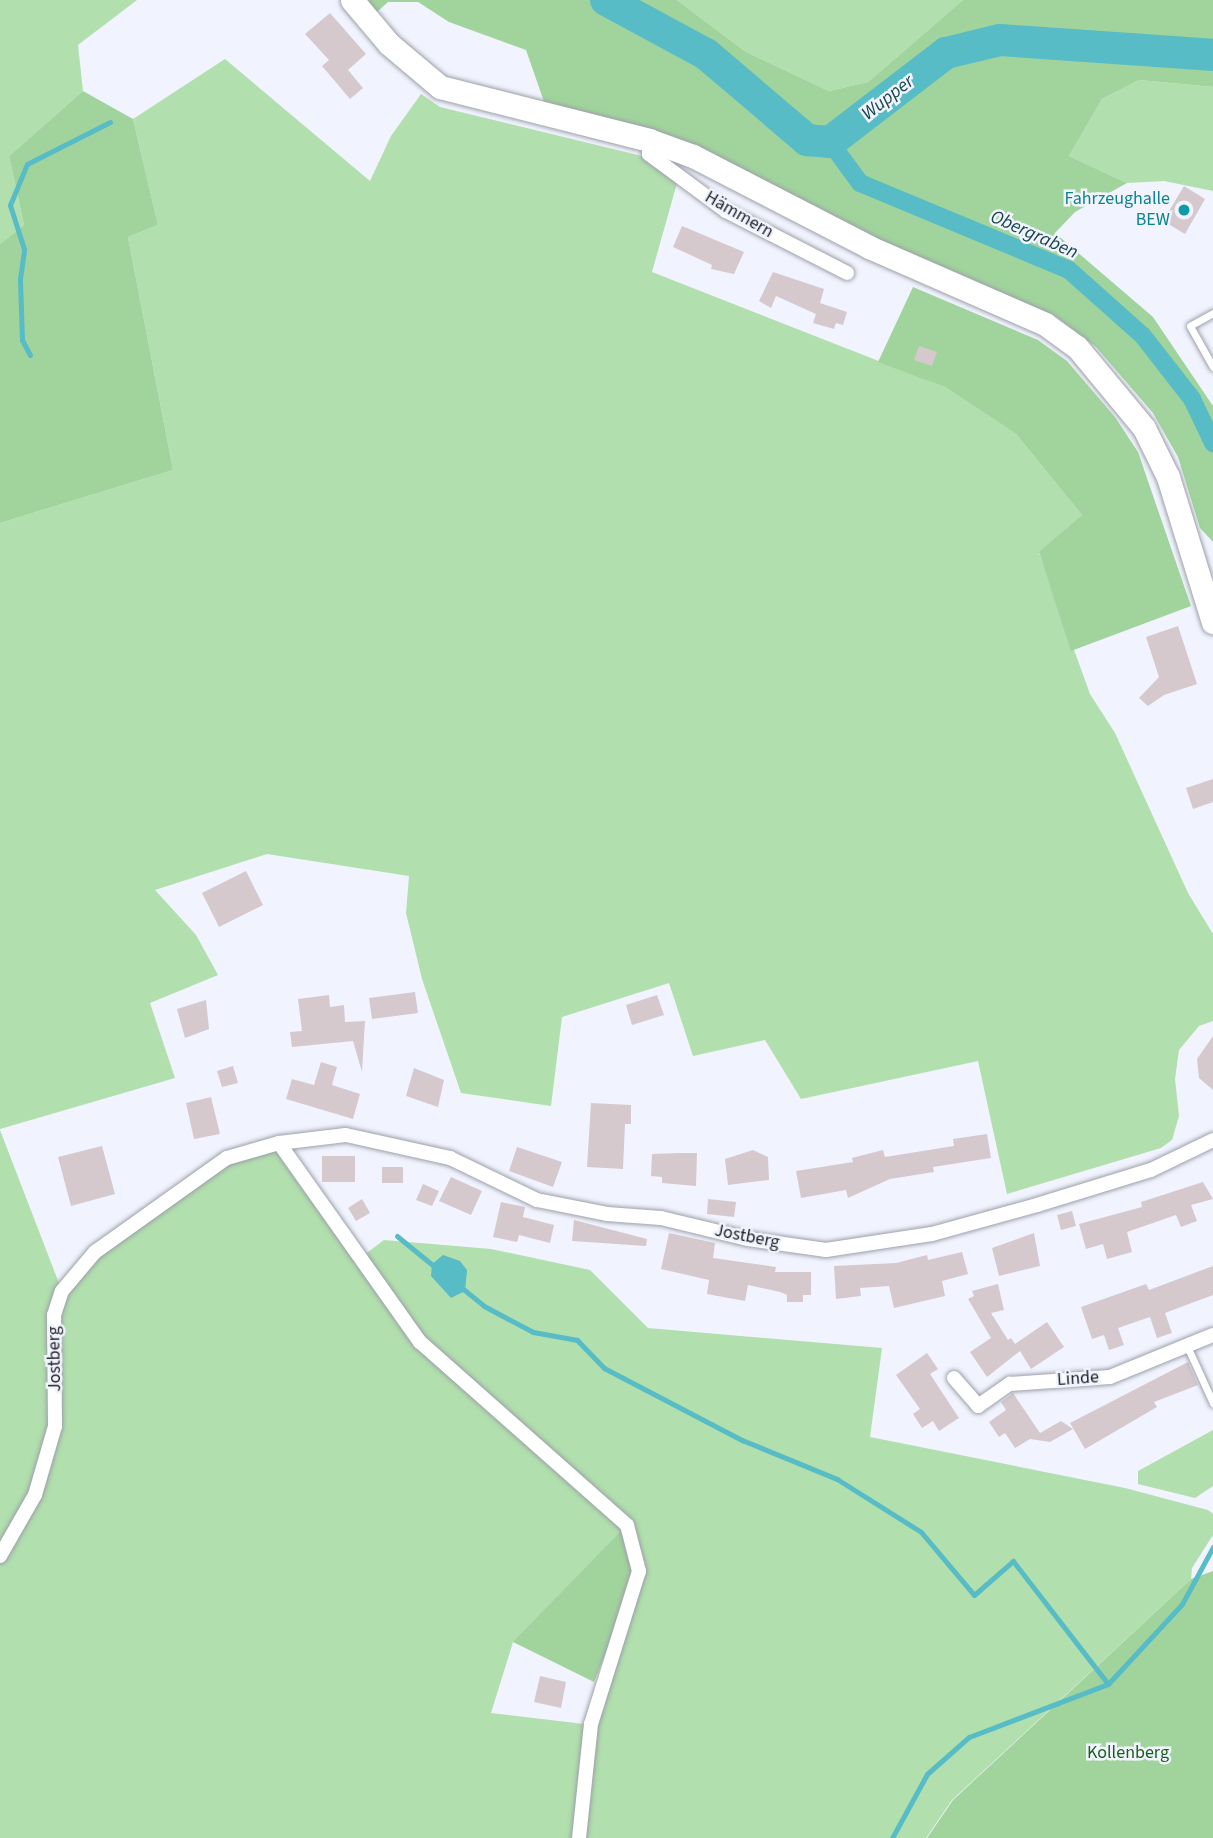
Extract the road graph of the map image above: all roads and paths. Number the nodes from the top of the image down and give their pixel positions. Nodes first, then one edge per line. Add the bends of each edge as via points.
1 (352, 0) edge
2 (649, 140) junction
3 (847, 273) dead end
4 (1213, 313) edge
5 (1213, 367) edge
6 (1213, 622) edge
7 (1213, 1140) edge
8 (279, 1143) junction
9 (1213, 1335) edge
10 (1186, 1344) junction
11 (954, 1378) dead end
12 (1213, 1403) edge
13 (0, 1556) edge
14 (580, 1831) edge

1 - 2 main road via 389,44 440,87
2 - 3 street, Hämmern via 649,154 726,211
2 - 6 main road via 694,156 937,279 1045,324 1077,347 1144,428 1168,477
4 - 5 lane via 1190,326
7 - 8 street, Jostberg via 1151,1170 1037,1205 932,1234 826,1250 537,1200 450,1158 346,1135
8 - 13 street, Jostberg via 228,1158 95,1252 62,1291 54,1315 55,1426 35,1495
8 - 14 street via 420,1342 627,1525 639,1571 591,1724
9 - 10 street, Linde
10 - 11 street, Linde via 1110,1377 1010,1384 978,1406
10 - 12 lane

